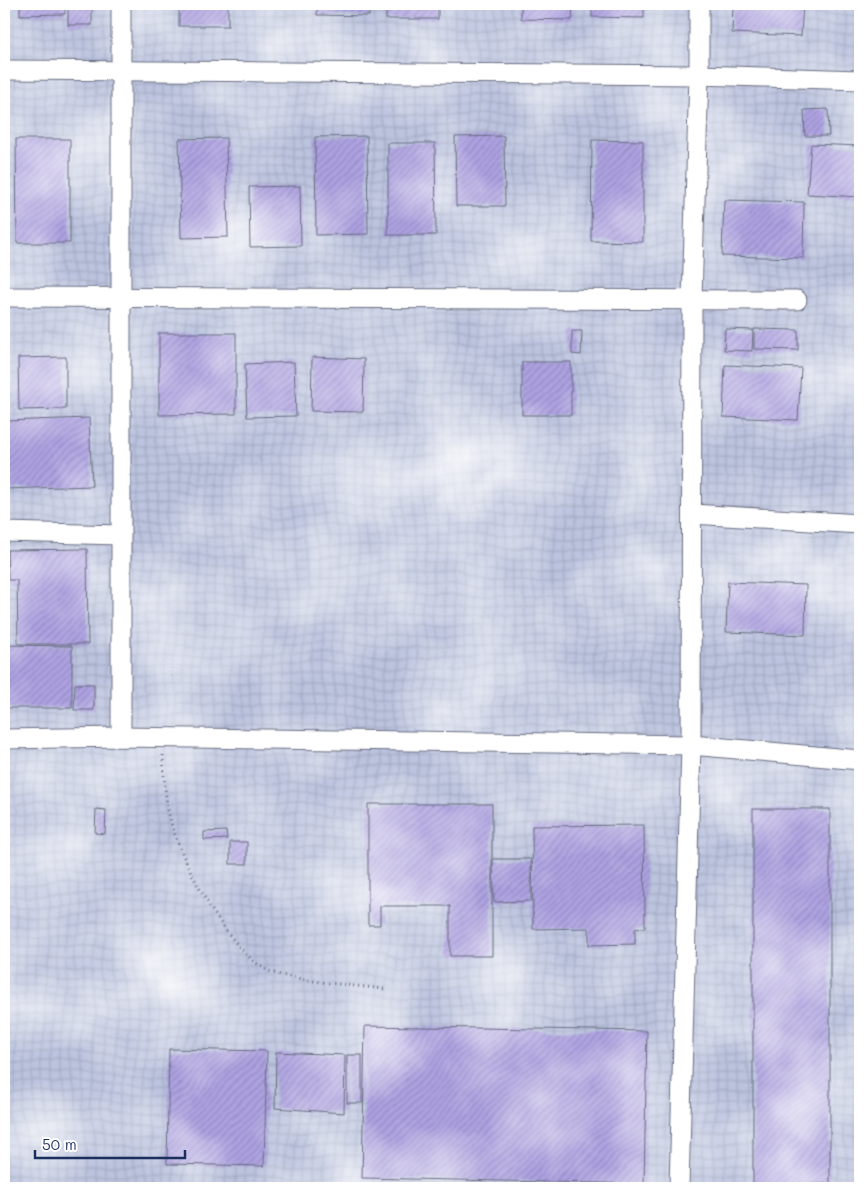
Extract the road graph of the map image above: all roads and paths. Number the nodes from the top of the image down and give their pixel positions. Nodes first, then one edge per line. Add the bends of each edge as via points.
1 (121, 4) edge
2 (699, 4) edge
3 (4, 70) edge
4 (122, 70) junction
5 (699, 75) junction
6 (860, 80) edge
7 (4, 296) edge
8 (120, 297) junction
9 (692, 298) junction
10 (798, 300) dead end
11 (692, 514) junction
12 (860, 524) edge
13 (4, 532) edge
14 (120, 535) junction
15 (121, 737) junction
16 (4, 739) edge
17 (162, 739) junction
18 (691, 745) junction
19 (860, 760) edge
20 (384, 989) dead end
21 (679, 1188) edge

1 - 4 street
2 - 5 street
3 - 4 street
4 - 5 street
4 - 8 street
5 - 6 street
5 - 9 street
7 - 8 street
8 - 9 street
8 - 14 street
9 - 10 street
9 - 11 street
11 - 12 street
11 - 18 street
13 - 14 street
14 - 15 street
15 - 16 street
15 - 17 street
17 - 18 street
17 - 20 path via 165,798 170,821 196,880 227,934 254,961 273,973
18 - 19 street
18 - 21 street

